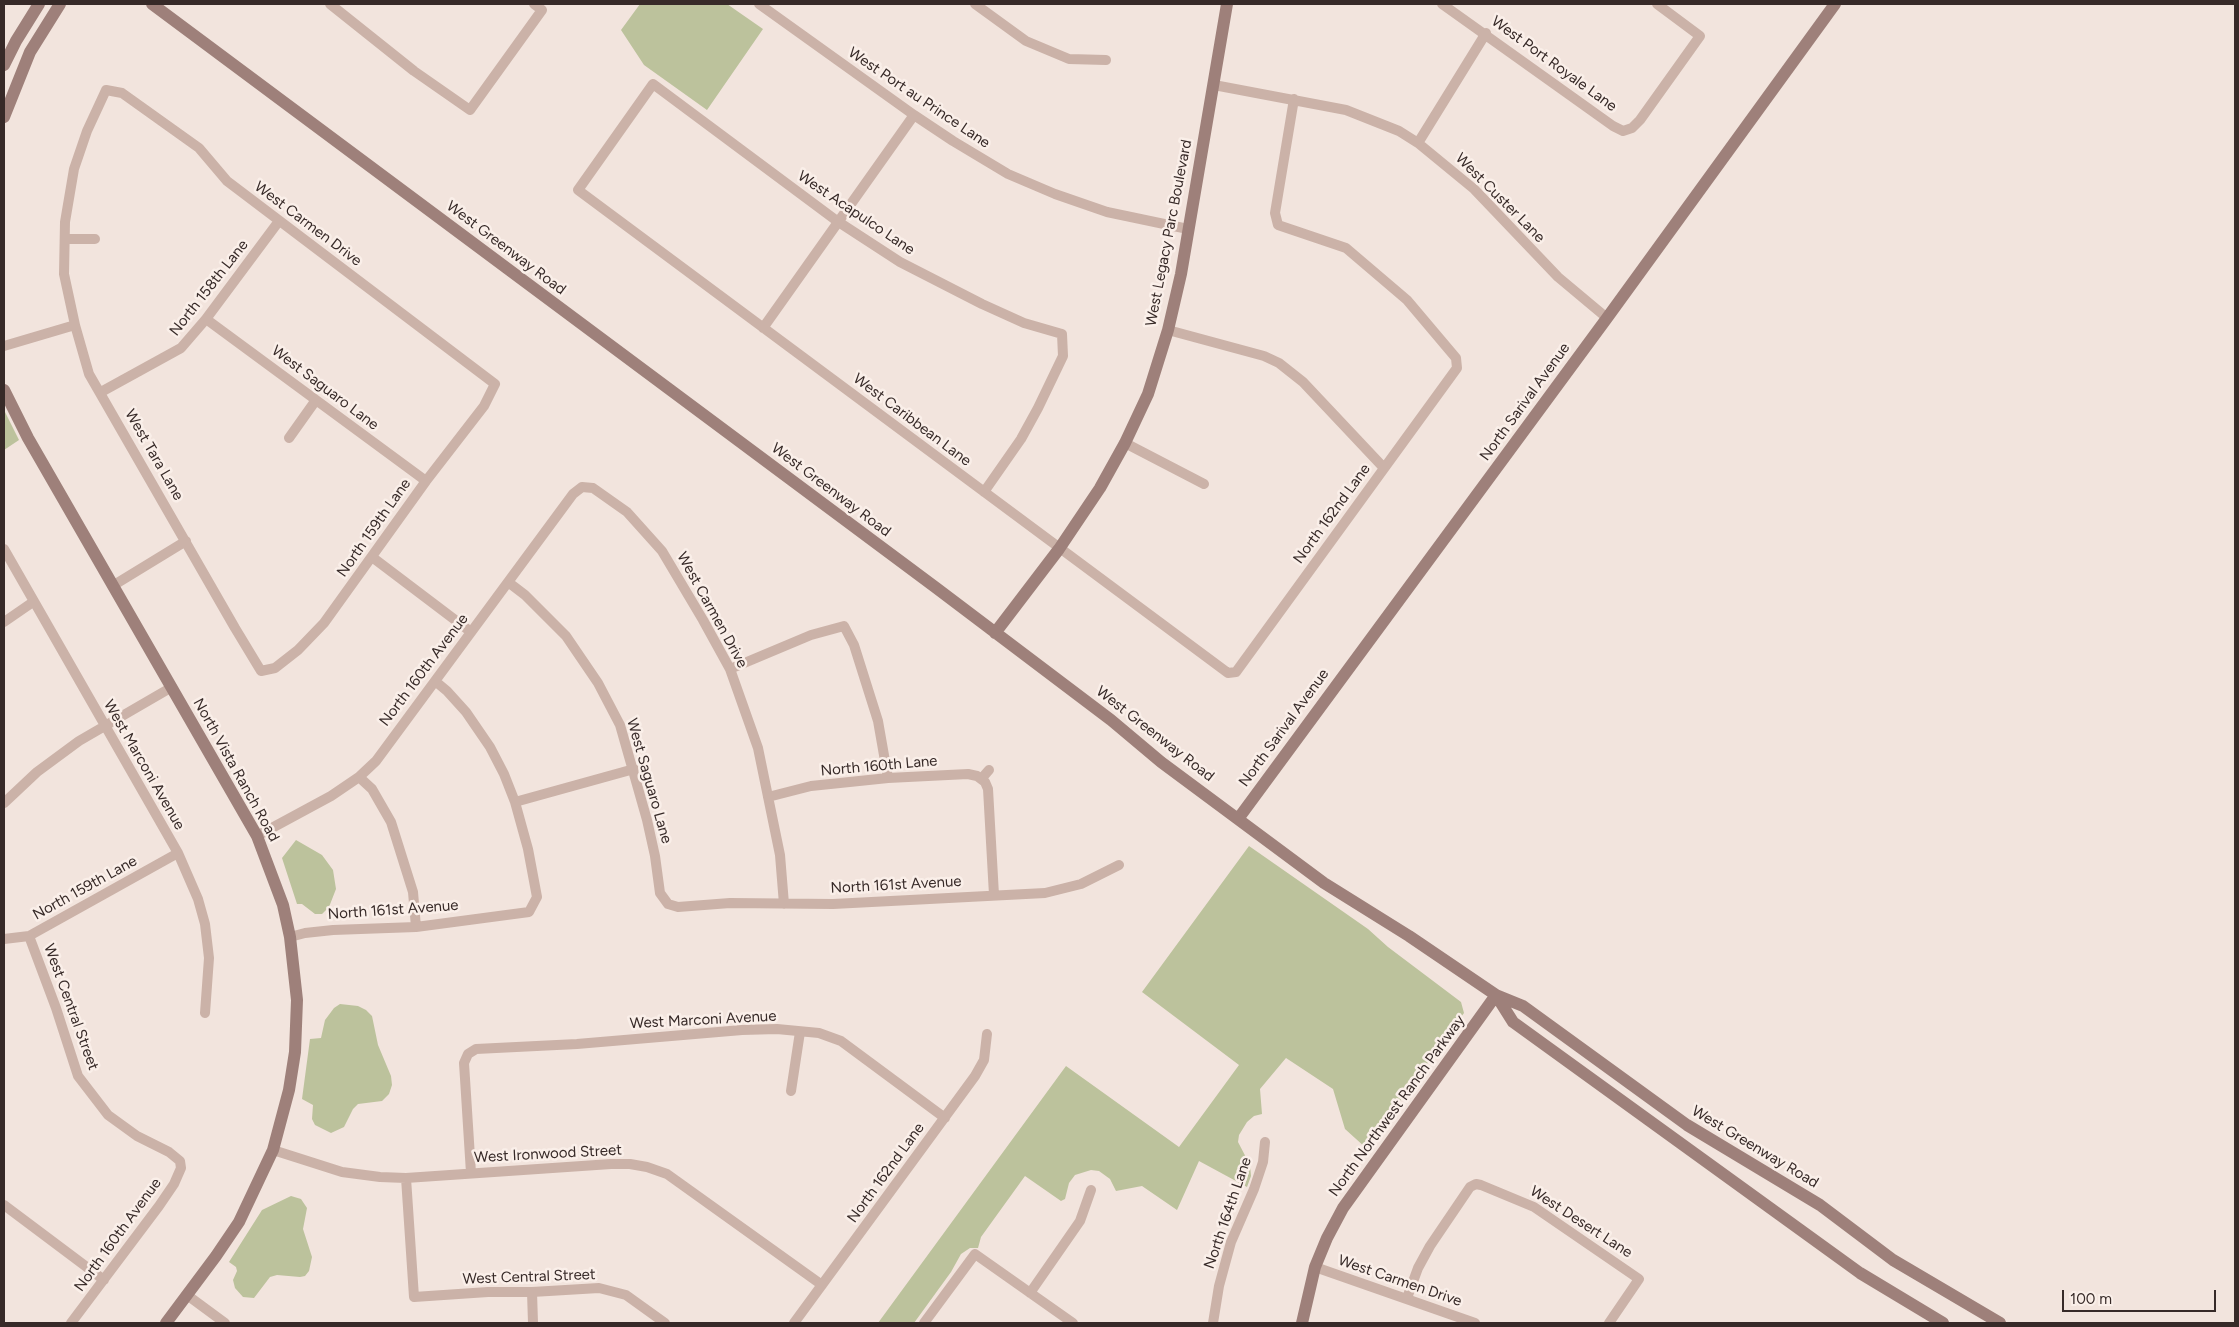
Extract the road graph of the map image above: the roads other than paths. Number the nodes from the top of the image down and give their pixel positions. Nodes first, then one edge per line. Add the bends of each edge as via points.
1 (39, 4) edge
2 (60, 4) edge
3 (152, 4) edge
4 (330, 4) edge
5 (758, 4) edge
6 (975, 4) edge
7 (1227, 4) edge
8 (1442, 4) edge
9 (1657, 4) edge
10 (1836, 4) edge
11 (538, 7) edge
12 (1486, 34) junction
13 (1106, 60) dead end
14 (4, 65) edge
15 (1214, 85) junction
16 (106, 90) joint
17 (1294, 99) junction
18 (914, 115) junction
19 (4, 117) edge
20 (1418, 143) junction
21 (578, 190) joint
22 (279, 221) junction
23 (837, 221) junction
24 (1188, 229) junction
25 (65, 239) junction
26 (95, 239) dead end
27 (206, 318) junction
28 (1607, 318) junction
29 (75, 325) junction
30 (763, 328) junction
31 (1168, 330) junction
32 (4, 346) edge
33 (495, 384) joint
34 (4, 390) edge
35 (101, 392) junction
36 (316, 400) junction
37 (289, 438) dead end
38 (1125, 444) junction
39 (1384, 468) junction
40 (426, 481) junction
41 (1204, 484) dead end
42 (582, 487) joint
43 (984, 492) junction
44 (186, 541) junction
45 (4, 548) edge
46 (1059, 548) junction
47 (372, 557) junction
48 (508, 582) junction
49 (114, 585) junction
50 (33, 602) junction
51 (4, 622) edge
52 (471, 632) junction
53 (995, 633) junction
54 (730, 669) junction
55 (261, 672) joint
56 (1228, 673) joint
57 (435, 681) junction
58 (172, 688) junction
59 (104, 726) junction
60 (634, 769) junction
61 (359, 777) junction
62 (888, 778) junction
63 (768, 797) junction
64 (514, 802) junction
65 (4, 803) edge
66 (1238, 819) junction
67 (257, 836) junction
68 (178, 852) junction
69 (1120, 865) dead end
70 (994, 895) junction
71 (668, 904) joint
72 (784, 904) junction
73 (416, 927) junction
74 (29, 936) junction
75 (290, 937) junction
76 (4, 939) edge
77 (1496, 995) junction
78 (206, 1013) dead end
79 (800, 1032) junction
80 (987, 1034) dead end
81 (791, 1091) dead end
82 (945, 1118) junction
83 (1265, 1142) dead end
84 (274, 1150) junction
85 (180, 1161) joint
86 (471, 1173) junction
87 (406, 1178) junction
88 (1091, 1190) dead end
89 (4, 1205) edge
90 (1315, 1267) junction
91 (104, 1280) junction
92 (822, 1286) junction
93 (532, 1292) junction
94 (1030, 1294) junction
95 (187, 1295) junction
96 (1407, 1298) junction
97 (72, 1323) edge
98 (166, 1323) edge
99 (225, 1323) edge
100 (534, 1323) edge
101 (665, 1323) edge
102 (794, 1323) edge
103 (924, 1323) edge
104 (1073, 1323) edge
105 (1213, 1323) edge
106 (1302, 1323) edge
107 (1475, 1323) edge
108 (1610, 1323) edge
109 (1943, 1323) edge
110 (2000, 1323) edge

1 - 14 main road
2 - 19 main road via 30,52
3 - 53 main road, West Greenway Road
4 - 11 street via 414,71 470,110
5 - 18 street, West Port au Prince Lane
6 - 13 street via 1026,41 1069,59
7 - 15 main road, West Legacy Parc Boulevard
8 - 12 street, West Port Royale Lane
9 - 12 street, West Port Royale Lane via 1700,36 1640,120 1623,131
10 - 28 main road, North Sarival Avenue
12 - 20 street
15 - 17 street, West Custer Lane
15 - 24 main road, West Legacy Parc Boulevard
16 - 22 street, West Carmen Drive via 122,93 199,148 227,182
16 - 25 street, West Tara Lane via 74,169
17 - 20 street, West Custer Lane via 1346,110 1399,131
17 - 39 street, North 162nd Lane via 1275,213 1278,225 1346,248 1407,300 1456,358 1457,368
18 - 23 street
18 - 24 street, West Port au Prince Lane via 986,161 1054,194 1107,212
20 - 28 street, West Custer Lane via 1474,189 1558,277
21 - 23 street, West Acapulco Lane via 653,84
21 - 30 street, West Caribbean Lane
22 - 27 street, North 158th Lane
22 - 33 street, West Carmen Drive
23 - 30 street
23 - 43 street, West Acapulco Lane via 932,279 1024,323 1062,334 1063,356 1038,408 1007,461
24 - 31 main road, West Legacy Parc Boulevard
25 - 26 street
25 - 29 street, West Tara Lane via 64,274
27 - 35 street, North 158th Lane via 181,348
27 - 36 street, West Saguaro Lane
28 - 66 main road, North Sarival Avenue
29 - 32 street
29 - 35 street, West Tara Lane via 89,374
30 - 43 street, West Caribbean Lane
31 - 38 main road, West Legacy Parc Boulevard via 1148,394
31 - 39 street via 1279,363 1303,382
33 - 40 street, North 159th Lane via 484,406
34 - 49 main road, North Vista Ranch Road via 28,438
35 - 44 street, West Tara Lane
36 - 37 street
36 - 40 street, West Saguaro Lane
38 - 41 street
38 - 46 main road, West Legacy Parc Boulevard
39 - 56 street, North 162nd Lane via 1236,672
40 - 47 street, North 159th Lane
42 - 48 street, North 160th Avenue via 573,494
42 - 54 street, West Carmen Drive via 594,488 627,512 662,551
43 - 46 street, West Caribbean Lane
44 - 49 street
44 - 55 street, West Tara Lane
45 - 50 street, West Marconi Avenue
46 - 53 main road, West Legacy Parc Boulevard
46 - 56 street, West Caribbean Lane
47 - 52 street
47 - 55 street, North 159th Lane via 324,623 298,650 275,668
48 - 52 street, North 160th Avenue
48 - 60 street, West Saguaro Lane via 566,636 598,682 620,725
49 - 58 main road, North Vista Ranch Road
50 - 51 street
50 - 59 street, West Marconi Avenue
52 - 57 street, North 160th Avenue
53 - 66 main road, West Greenway Road
54 - 62 street via 811,635 844,626 854,645 878,720
54 - 63 street, West Carmen Drive via 758,748
57 - 61 street, North 160th Avenue via 376,761
57 - 64 street via 466,712 490,747
58 - 59 street
58 - 67 main road, North Vista Ranch Road
59 - 65 street via 37,772
59 - 68 street, West Marconi Avenue
60 - 64 street
60 - 71 street, West Saguaro Lane via 652,838 660,893
61 - 67 street, North 160th Avenue
61 - 73 street via 372,789 391,822 414,892
62 - 63 street, North 160th Lane via 811,786
62 - 70 street, North 160th Lane via 985,774
63 - 72 street, West Carmen Drive via 780,855
64 - 73 street, North 161st Avenue via 528,849 537,897 529,912
66 - 77 main road, West Greenway Road via 1324,882
67 - 75 main road, North Vista Ranch Road via 283,905
68 - 74 street, North 159th Lane
68 - 78 street, West Marconi Avenue via 198,899 207,935 210,971
69 - 70 street, North 161st Avenue via 1098,877 1060,890
70 - 72 street, North 161st Avenue
71 - 72 street, North 161st Avenue via 678,907 720,903
73 - 75 street, North 161st Avenue via 333,930
74 - 76 street, North 159th Lane
74 - 85 street, West Central Street via 78,1076 108,1115
75 - 84 main road, North Vista Ranch Road via 297,1000 295,1052
77 - 90 main road, North Northwest Ranch Parkway via 1355,1190 1327,1238
77 - 109 main road, West Greenway Road via 1513,1022 1521,1028 1860,1273
77 - 110 main road, West Greenway Road via 1523,1006 1687,1125 1820,1205 1893,1260
79 - 81 street
79 - 82 street, West Marconi Avenue via 818,1033 840,1041
79 - 86 street, West Marconi Avenue via 777,1029 476,1049 468,1054 464,1063
80 - 82 street, North 162nd Lane via 984,1060
82 - 92 street, North 162nd Lane
83 - 105 street, North 164th Lane via 1257,1180 1231,1242
84 - 87 street, West Ironwood Street via 360,1176
84 - 95 main road, North Vista Ranch Road via 239,1222
85 - 91 street, North 160th Avenue via 179,1175
86 - 87 street, West Ironwood Street
86 - 92 street, West Ironwood Street via 610,1164 647,1167 667,1174
87 - 93 street, West Central Street via 414,1297
88 - 94 street via 1080,1221
89 - 91 street
90 - 96 street, West Carmen Drive
90 - 106 main road, North Northwest Ranch Parkway
91 - 97 street, North 160th Avenue
92 - 102 street, North 162nd Lane
93 - 100 street
93 - 101 street, West Central Street via 599,1288 626,1295
94 - 103 street via 975,1254
94 - 104 street
95 - 98 main road, North Vista Ranch Road
95 - 99 street
96 - 107 street, West Carmen Drive
96 - 108 street, West Desert Lane via 1430,1246 1476,1184 1534,1207 1639,1279

